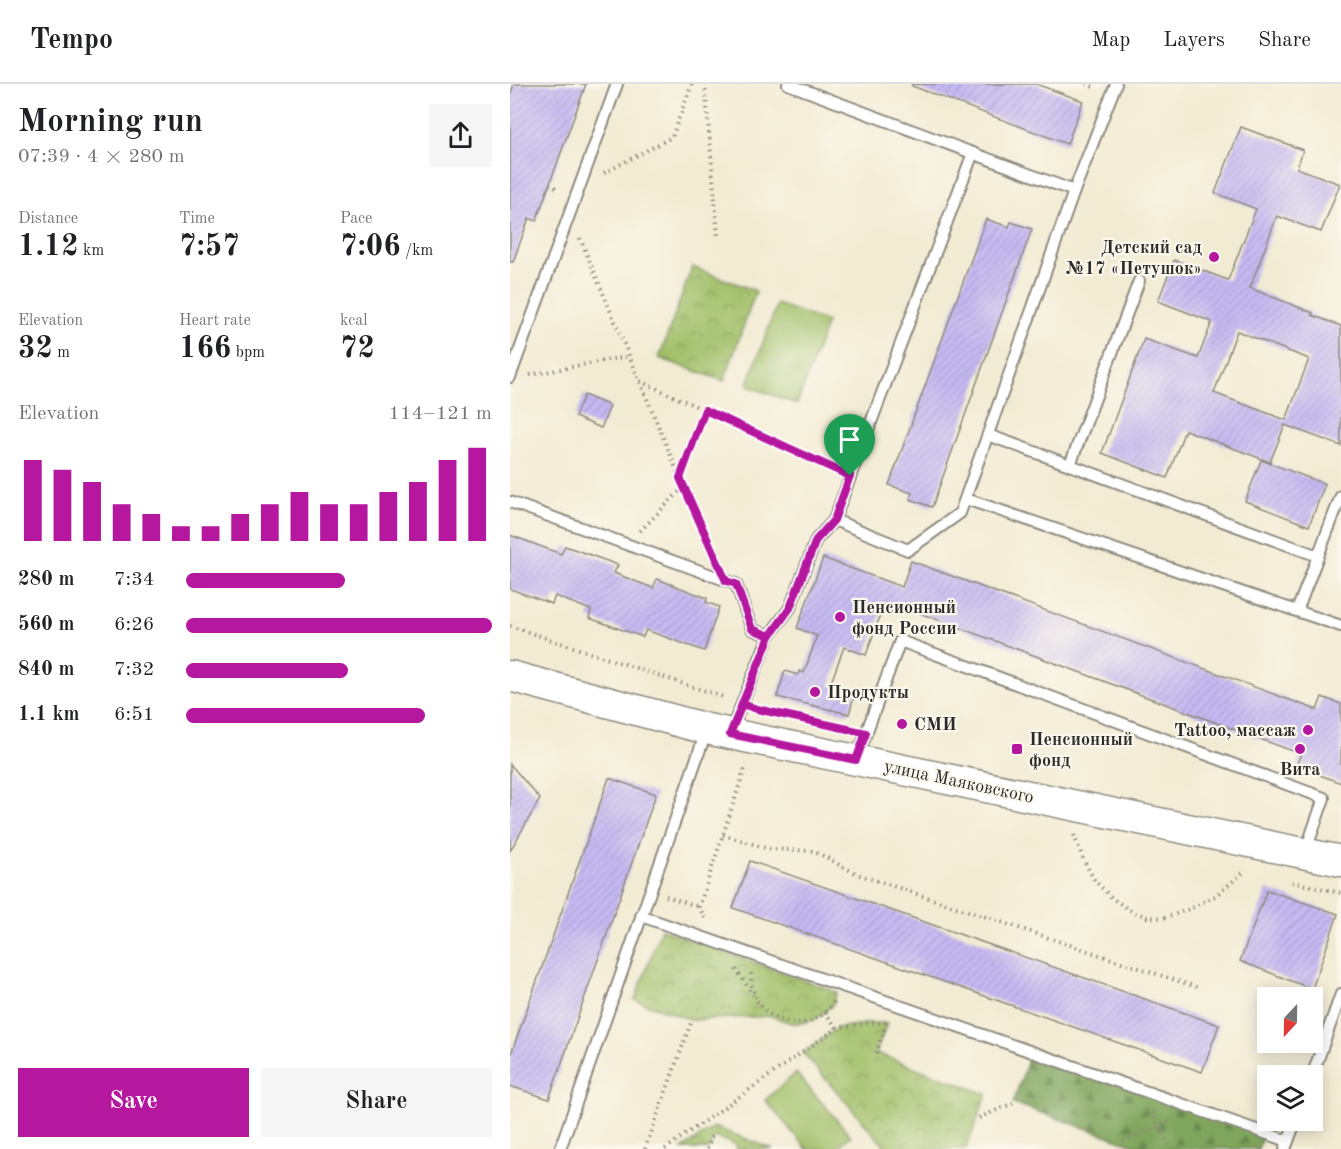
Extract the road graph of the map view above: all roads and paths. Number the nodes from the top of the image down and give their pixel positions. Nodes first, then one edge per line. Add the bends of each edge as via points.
1 (616, 84) edge
2 (692, 84) edge
3 (705, 84) edge
4 (788, 84) edge
5 (1116, 84) edge
6 (973, 153) junction
7 (580, 186) junction
8 (1074, 191) junction
9 (563, 231) junction
10 (718, 236) dead end
11 (1139, 281) dead end
12 (629, 356) junction
13 (515, 377) edge
14 (640, 381) junction
15 (705, 410) junction
16 (988, 435) junction
17 (1070, 465) junction
18 (850, 476) junction
19 (680, 478) junction
20 (684, 487) junction
21 (1341, 496) edge
22 (966, 499) junction
23 (510, 502) edge
24 (834, 520) junction
25 (627, 544) junction
26 (1318, 556) junction
27 (726, 581) junction
28 (1297, 611) junction
29 (510, 626) edge
30 (1341, 626) edge
31 (770, 636) junction
32 (510, 676) edge
33 (742, 704) junction
34 (718, 731) junction
35 (856, 760) junction
36 (746, 765) dead end
37 (723, 835) junction
38 (1074, 835) dead end
39 (1305, 853) junction
40 (1341, 861) edge
41 (1244, 872) dead end
42 (650, 891) junction
43 (699, 907) junction
44 (641, 916) junction
45 (706, 920) dead end
46 (720, 943) junction
47 (757, 956) junction
48 (840, 985) junction
49 (1199, 988) dead end
50 (1341, 994) edge
51 (757, 1001) junction
52 (825, 1012) junction
53 (692, 1020) dead end
54 (837, 1028) junction
55 (876, 1053) dead end
56 (1316, 1065) edge
57 (1140, 1089) junction
58 (1013, 1103) dead end
59 (1199, 1110) junction
60 (979, 1118) dead end
61 (1159, 1126) junction
62 (712, 1135) dead end
63 (1123, 1141) dead end
64 (1287, 1145) edge
65 (560, 1149) edge
66 (645, 1149) edge
67 (665, 1149) edge
68 (707, 1149) edge
69 (1171, 1149) edge

1 - 7 lane
2 - 7 path via 672,137
3 - 10 path
4 - 6 lane
5 - 8 lane
6 - 8 lane
6 - 18 lane
7 - 9 lane
8 - 16 lane
9 - 12 path via 580,237
9 - 13 lane
11 - 17 lane
12 - 13 path
12 - 14 path
14 - 15 path
14 - 19 path
15 - 18 path
15 - 19 path
16 - 17 lane
16 - 22 lane
17 - 26 lane
18 - 24 lane
19 - 20 path
20 - 25 path
20 - 27 path
21 - 26 lane
22 - 24 lane via 960,513 908,550
22 - 28 lane
23 - 25 lane
24 - 31 lane via 816,540 790,608
25 - 27 lane
26 - 28 lane
27 - 31 lane via 736,584 752,629
28 - 30 lane
29 - 33 path
31 - 33 lane
32 - 34 street, улица Маяковского
33 - 34 lane
34 - 35 street, улица Маяковского
34 - 42 lane
35 - 39 street, улица Маяковского
35 - 39 lane via 900,641 1324,798
36 - 37 path
37 - 43 path
37 - 49 path via 769,849 812,851 860,875
38 - 41 path via 1095,881 1113,899 1147,917 1164,918 1190,909 1215,896
39 - 40 street, улица Маяковского
42 - 43 path
42 - 44 lane
43 - 45 path
44 - 46 lane
44 - 65 lane
46 - 47 lane
46 - 51 path
47 - 48 lane
47 - 51 path via 751,983
48 - 52 path via 833,1004
48 - 57 lane
50 - 56 lane
51 - 52 path via 772,1016 791,1023 814,1020
52 - 54 path
53 - 66 path
54 - 55 path via 887,1023
54 - 67 path
57 - 59 lane
57 - 61 path
58 - 60 path
59 - 61 path
59 - 64 lane
61 - 63 path
61 - 69 path
62 - 68 path

